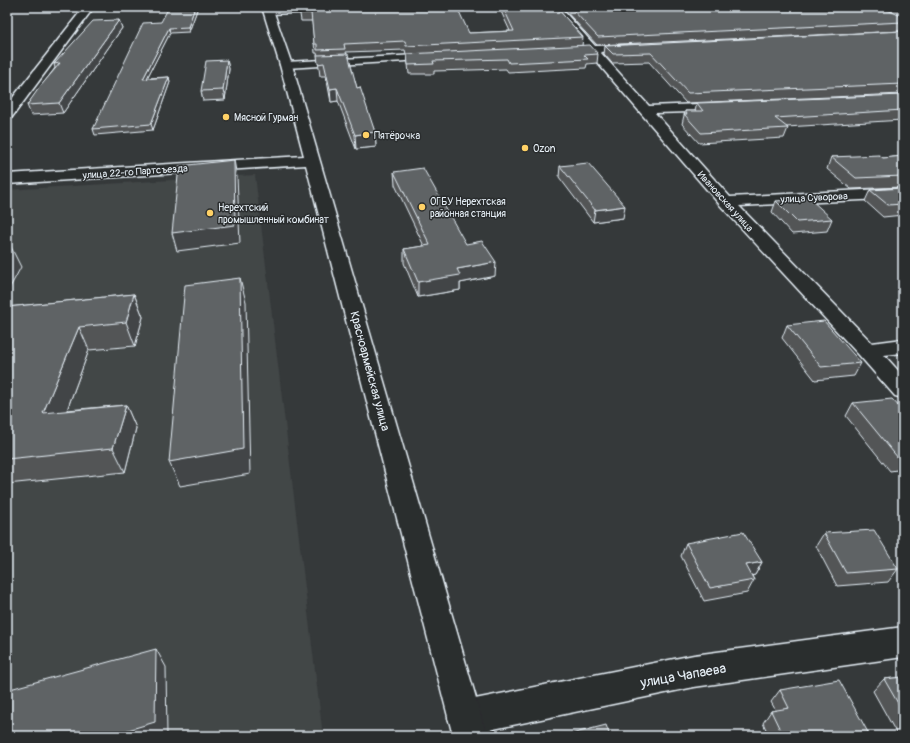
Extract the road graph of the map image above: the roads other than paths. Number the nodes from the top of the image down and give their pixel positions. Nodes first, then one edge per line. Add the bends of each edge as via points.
1 (89, 7) edge
2 (380, 7) edge
3 (555, 7) edge
4 (267, 9) edge
5 (647, 47) edge
6 (592, 49) junction
7 (552, 51) edge
8 (450, 57) edge
9 (286, 65) junction
10 (739, 106) edge
11 (646, 110) junction
12 (7, 114) edge
13 (312, 160) junction
14 (7, 179) edge
15 (903, 192) edge
16 (726, 202) junction
17 (903, 346) edge
18 (867, 350) junction
19 (903, 390) edge
20 (903, 642) edge
21 (467, 727) edge

1 - 12 street
2 - 4 street
3 - 6 street, Ивановская улица
4 - 9 street, Красноармейская улица
5 - 6 street
6 - 7 street
6 - 11 street, Ивановская улица
8 - 9 street
9 - 13 street, Красноармейская улица
10 - 11 street
11 - 16 street, Ивановская улица
13 - 14 street, улица 22-го Партсъезда
13 - 21 street, Красноармейская улица
15 - 16 street, улица Суворова
16 - 18 street, Ивановская улица
17 - 18 street
18 - 19 street, Ивановская улица
20 - 21 street, улица Чапаева via 694,671

